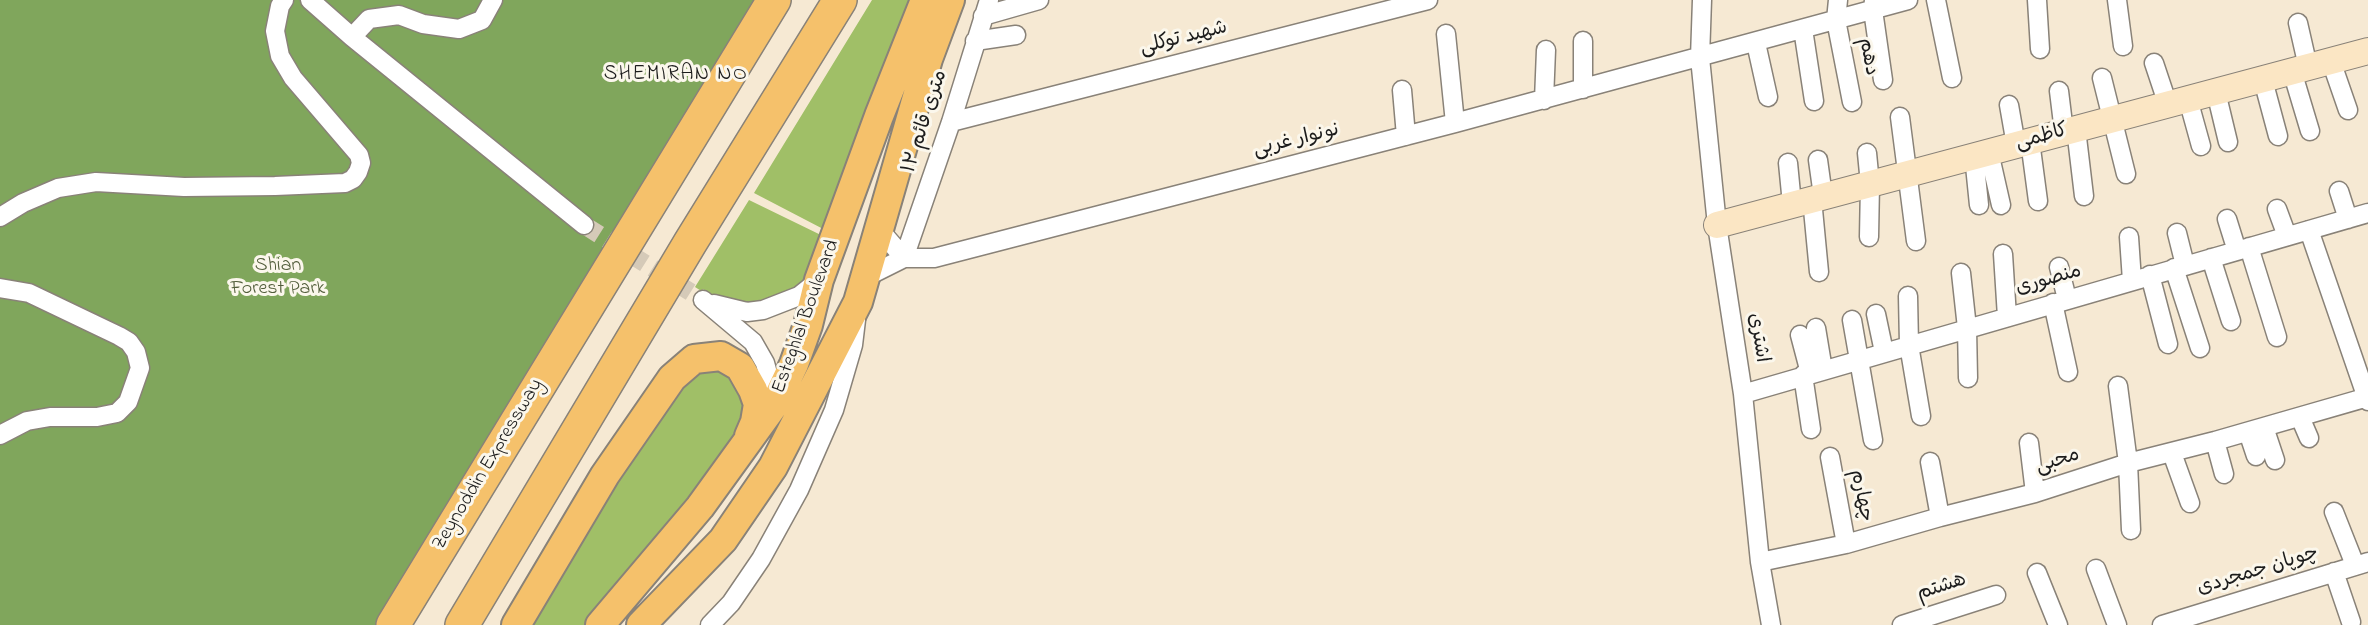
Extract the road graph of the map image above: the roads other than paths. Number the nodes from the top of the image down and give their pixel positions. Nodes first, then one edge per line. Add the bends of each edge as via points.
1 (284, 0) edge
2 (310, 0) edge
3 (493, 0) edge
4 (774, 0) edge
5 (840, 0) edge
6 (926, 0) edge
7 (950, 0) edge
8 (1039, 0) edge
9 (1428, 0) edge
10 (1702, 0) edge
11 (1838, 0) edge
12 (1908, 0) edge
13 (1936, 0) edge
14 (2037, 0) edge
15 (2117, 0) edge
16 (1873, 5) edge
17 (986, 8) edge
18 (1836, 20) junction
19 (2298, 23) dead end
20 (1803, 29) junction
21 (1446, 34) dead end
22 (1016, 35) dead end
23 (352, 37) junction
24 (975, 41) junction
25 (1583, 41) dead end
26 (1756, 43) junction
27 (2123, 46) dead end
28 (2040, 49) dead end
29 (1546, 50) dead end
30 (2368, 51) edge
31 (1700, 58) junction
32 (2154, 63) dead end
33 (2311, 67) junction
34 (1952, 78) dead end
35 (2102, 78) dead end
36 (1883, 80) dead end
37 (2263, 81) junction
38 (1583, 89) junction
39 (1402, 90) dead end
40 (2059, 92) dead end
41 (2217, 92) junction
42 (1768, 97) dead end
43 (1544, 100) junction
44 (1814, 101) dead end
45 (1852, 102) dead end
46 (2178, 102) junction
47 (2009, 105) dead end
48 (2349, 110) dead end
49 (879, 116) junction
50 (1900, 117) dead end
51 (2111, 119) junction
52 (910, 122) junction
53 (951, 122) junction
54 (1455, 123) junction
55 (2070, 130) junction
56 (2310, 131) dead end
57 (1406, 136) junction
58 (2278, 136) dead end
59 (2228, 142) dead end
60 (2023, 143) junction
61 (2200, 146) dead end
62 (1867, 153) dead end
63 (1981, 154) junction
64 (1818, 160) dead end
65 (1788, 163) dead end
66 (1907, 174) junction
67 (2126, 174) dead end
68 (1870, 183) junction
69 (2339, 191) dead end
70 (2085, 196) dead end
71 (1809, 200) junction
72 (2038, 201) dead end
73 (1979, 205) dead end
74 (2001, 205) dead end
75 (2277, 208) dead end
76 (2368, 213) edge
77 (0, 217) edge
78 (2227, 219) dead end
79 (2348, 219) junction
80 (584, 225) tunnel mouth
81 (1717, 225) junction
82 (879, 229) junction
83 (2309, 230) junction
84 (2177, 233) dead end
85 (2287, 236) junction
86 (1869, 237) dead end
87 (2128, 237) dead end
88 (1916, 241) dead end
89 (2243, 249) junction
90 (2003, 254) dead end
91 (904, 258) junction
92 (2211, 258) junction
93 (2059, 267) dead end
94 (2180, 267) junction
95 (1819, 272) dead end
96 (1962, 273) dead end
97 (2150, 276) junction
98 (819, 280) junction
99 (2133, 280) junction
100 (0, 288) edge
101 (862, 289) junction
102 (1908, 296) dead end
103 (2060, 301) junction
104 (1876, 314) dead end
105 (2007, 317) junction
106 (1852, 320) dead end
107 (2231, 321) dead end
108 (1967, 328) junction
109 (1808, 332) dead end
110 (2277, 337) dead end
111 (2168, 344) dead end
112 (1909, 345) junction
113 (2200, 348) dead end
114 (1884, 352) junction
115 (1859, 359) junction
116 (2068, 372) dead end
117 (1812, 373) junction
118 (1968, 378) dead end
119 (2118, 386) dead end
120 (1743, 394) junction
121 (2368, 398) edge
122 (773, 408) junction
123 (1921, 416) dead end
124 (2300, 417) junction
125 (1811, 429) dead end
126 (2256, 429) junction
127 (0, 435) edge
128 (2309, 438) dead end
129 (1874, 440) dead end
130 (2216, 441) junction
131 (2029, 443) dead end
132 (744, 449) junction
133 (2172, 453) junction
134 (2256, 456) dead end
135 (1830, 457) dead end
136 (2276, 460) dead end
137 (1930, 462) dead end
138 (2128, 463) junction
139 (2224, 474) dead end
140 (2035, 493) junction
141 (2190, 503) dead end
142 (2334, 512) dead end
143 (1940, 517) junction
144 (2131, 530) dead end
145 (672, 542) junction
146 (1846, 544) junction
147 (1760, 562) junction
148 (2362, 564) edge
149 (697, 567) junction
150 (2096, 569) dead end
151 (2334, 572) junction
152 (2037, 573) dead end
153 (1996, 594) dead end
154 (2351, 622) dead end
155 (393, 625) edge
156 (462, 625) edge
157 (516, 625) edge
158 (600, 625) edge
159 (640, 625) edge
160 (710, 625) edge
161 (1771, 625) edge
162 (1902, 625) edge
163 (2058, 625) edge
164 (2116, 625) edge
165 (2162, 625) edge

1 - 77 street via 275,31 280,56 293,78 359,155 358,172 353,179 345,183 184,187 96,182 58,188
2 - 23 street
3 - 23 street via 482,20 459,29 423,24 399,15 369,19
4 - 155 highway, Zeynoddin Expressway
5 - 156 highway
6 - 49 main road, Esteghlal Boulevard
7 - 52 main road, Esteghlal Boulevard
8 - 17 street
9 - 53 street, شهید توکلی
10 - 31 street, اشتری
11 - 18 street, دهم
12 - 16 street, نونوار غربی
13 - 34 street
14 - 28 street
15 - 27 street
16 - 18 street, نونوار غربی
16 - 36 street
17 - 24 street, ۱۲ متری قائم
18 - 20 street, نونوار غربی
18 - 45 street, دهم
19 - 33 street
20 - 26 street, نونوار غربی
20 - 44 street
21 - 54 street
22 - 24 street
23 - 80 street
24 - 53 street, ۱۲ متری قائم
25 - 38 street
26 - 31 street, نونوار غربی
26 - 42 street
29 - 43 street
30 - 33 street, کاظمی
31 - 38 street, نونوار غربی
31 - 81 street, اشتری
32 - 46 street
33 - 37 street, کاظمی
33 - 48 street
33 - 56 street
35 - 51 street
37 - 41 street, کاظمی
37 - 58 street
38 - 43 street, نونوار غربی
39 - 57 street
40 - 55 street
41 - 46 street, کاظمی
41 - 59 street
43 - 54 street, نونوار غربی
46 - 51 street, کاظمی
46 - 61 street
47 - 60 street
49 - 52 main road via 895,105 907,114
49 - 98 main road, Esteghlal Boulevard
50 - 66 street
51 - 55 street, کاظمی
51 - 67 street
52 - 82 main road, Esteghlal Boulevard
53 - 91 street, ۱۲ متری قائم
54 - 57 street, نونوار غربی
55 - 60 street, کاظمی
55 - 70 street
57 - 91 street, نونوار غربی via 934,258
60 - 63 street, کاظمی
60 - 72 street
62 - 68 street
63 - 66 street, کاظمی
63 - 73 street
63 - 74 street
64 - 71 street
65 - 71 street
66 - 68 street, کاظمی
66 - 88 street
68 - 71 street, کاظمی
68 - 86 street
69 - 79 street
71 - 81 street, کاظمی
71 - 95 street
75 - 85 street
76 - 79 street, منصوری
78 - 89 street
79 - 83 street, منصوری
81 - 120 street, اشتری
82 - 91 street
82 - 101 main road, Esteghlal Boulevard
83 - 85 street, منصوری
83 - 121 street
84 - 94 street
85 - 89 street, منصوری
87 - 99 street
89 - 92 street, منصوری
89 - 110 street
90 - 105 street
91 - 101 street
92 - 94 street, منصوری
92 - 107 street
93 - 103 street
94 - 97 street, منصوری
94 - 113 street
96 - 108 street
97 - 99 street, منصوری
97 - 111 street
98 - 122 main road, Esteghlal Boulevard via 805,334
98 - 122 street via 799,296 763,310 747,312 703,300 753,342 765,363
99 - 103 street, منصوری
100 - 127 street via 29,293 119,336 136,352 140,368 128,402 117,413 27,421
101 - 149 main road, Esteghlal Boulevard via 773,467 723,540
101 - 160 street via 853,345 834,410 799,490 761,559 731,603
102 - 112 street
103 - 105 street, منصوری
103 - 116 street
104 - 114 street
105 - 108 street, منصوری
106 - 115 street
108 - 112 street, منصوری
108 - 118 street
109 - 117 street
112 - 114 street, منصوری
112 - 123 street
114 - 115 street, منصوری
115 - 117 street, منصوری
115 - 129 street
117 - 120 street, منصوری
117 - 125 street
119 - 138 street
120 - 147 street, اشتری
121 - 124 street, محبی
122 - 132 main road, Esteghlal Boulevard
124 - 126 street, محبی
124 - 128 street
126 - 130 street, محبی
126 - 134 street
126 - 136 street
130 - 133 street, محبی
130 - 139 street
131 - 140 street
132 - 145 main road, Esteghlal Boulevard
132 - 157 main road via 758,404 753,390 740,367 721,356 694,359 672,378 622,450
133 - 138 street, محبی
133 - 141 street
135 - 146 street, چهارم
137 - 143 street
138 - 140 street, محبی
138 - 144 street
140 - 143 street, محبی
142 - 148 street
143 - 146 street, محبی
145 - 149 main road via 666,563 675,571
145 - 158 main road, Esteghlal Boulevard
146 - 147 street, محبی
147 - 161 street, اشتری
148 - 151 street, چوپان جمجردی
149 - 159 main road, Esteghlal Boulevard
150 - 164 street
151 - 154 street
151 - 165 street, چوپان جمجردی
152 - 163 street
153 - 162 street, هشتم

